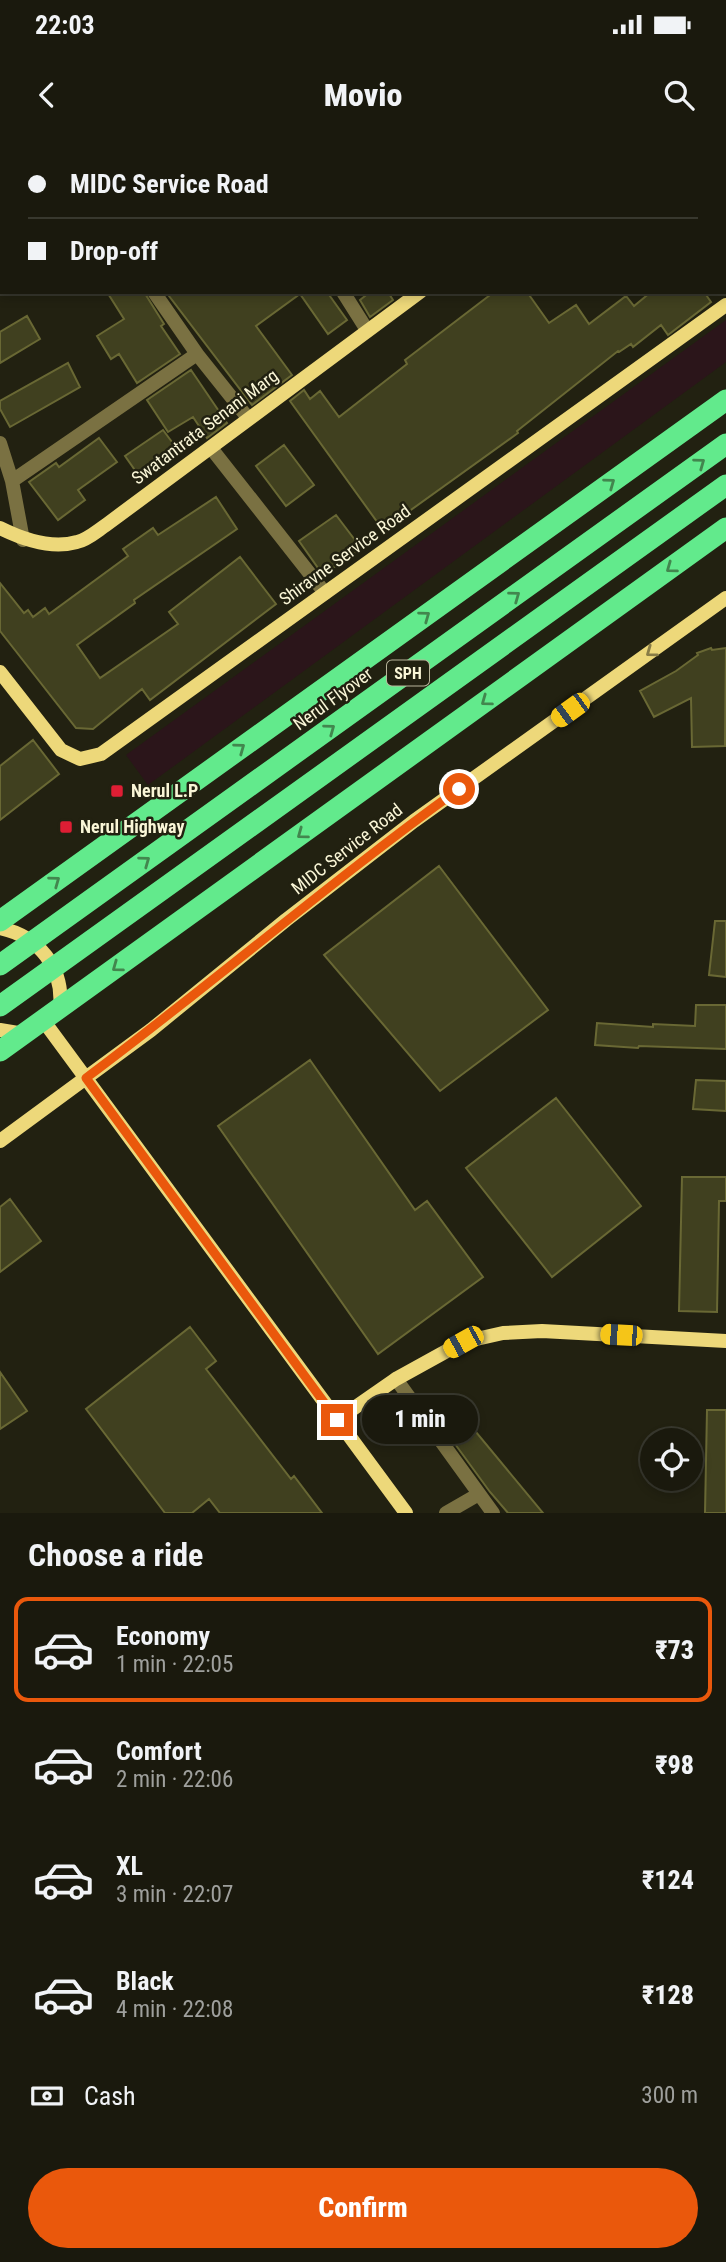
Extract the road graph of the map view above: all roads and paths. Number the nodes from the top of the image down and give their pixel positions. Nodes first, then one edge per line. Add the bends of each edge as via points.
1 (155, 294) edge
2 (344, 294) edge
3 (417, 294) edge
4 (726, 305) edge
5 (367, 330) junction
6 (197, 354) junction
7 (726, 400) edge
8 (248, 418) junction
9 (0, 443) edge
10 (726, 444) edge
11 (211, 448) junction
12 (12, 481) junction
13 (726, 485) edge
14 (0, 528) edge
15 (726, 528) edge
16 (23, 540) junction
17 (325, 593) junction
18 (726, 598) edge
19 (0, 672) edge
20 (5, 914) edge
21 (0, 929) edge
22 (0, 965) edge
23 (0, 1006) edge
24 (51, 1014) junction
25 (0, 1030) edge
26 (24, 1034) junction
27 (0, 1051) edge
28 (86, 1078) junction
29 (0, 1141) edge
30 (726, 1341) edge
31 (397, 1379) junction
32 (337, 1420) junction
33 (479, 1494) junction
34 (406, 1513) edge
35 (446, 1513) edge
36 (493, 1513) edge

1 - 6 street
2 - 5 street
3 - 5 street, Swatantrata Senani Marg
4 - 17 street, Shiravne Service Road
5 - 8 street, Swatantrata Senani Marg
6 - 8 street
6 - 12 street
20 -> 7 highway
8 - 11 street, Swatantrata Senani Marg
9 - 12 street
22 -> 10 highway, Nerul Flyover / SPH
11 - 16 street, Swatantrata Senani Marg via 79,542
11 - 17 street
12 - 16 street
13 - 23 highway, SPH
14 - 16 street, Swatantrata Senani Marg
15 -> 24 highway
17 - 19 street, Shiravne Service Road via 101,754 80,759 61,750
18 -> 28 street, MIDC Service Road via 414,821
21 - 24 street via 24,936 44,952 56,973 61,998
24 - 26 highway
24 - 28 street
25 - 26 street
26 - 27 highway
28 - 29 street, MIDC Service Road
28 - 32 street
30 - 31 street via 503,1333 463,1342
31 - 32 street
31 - 33 street
32 - 34 street
33 - 35 street
33 - 36 street

